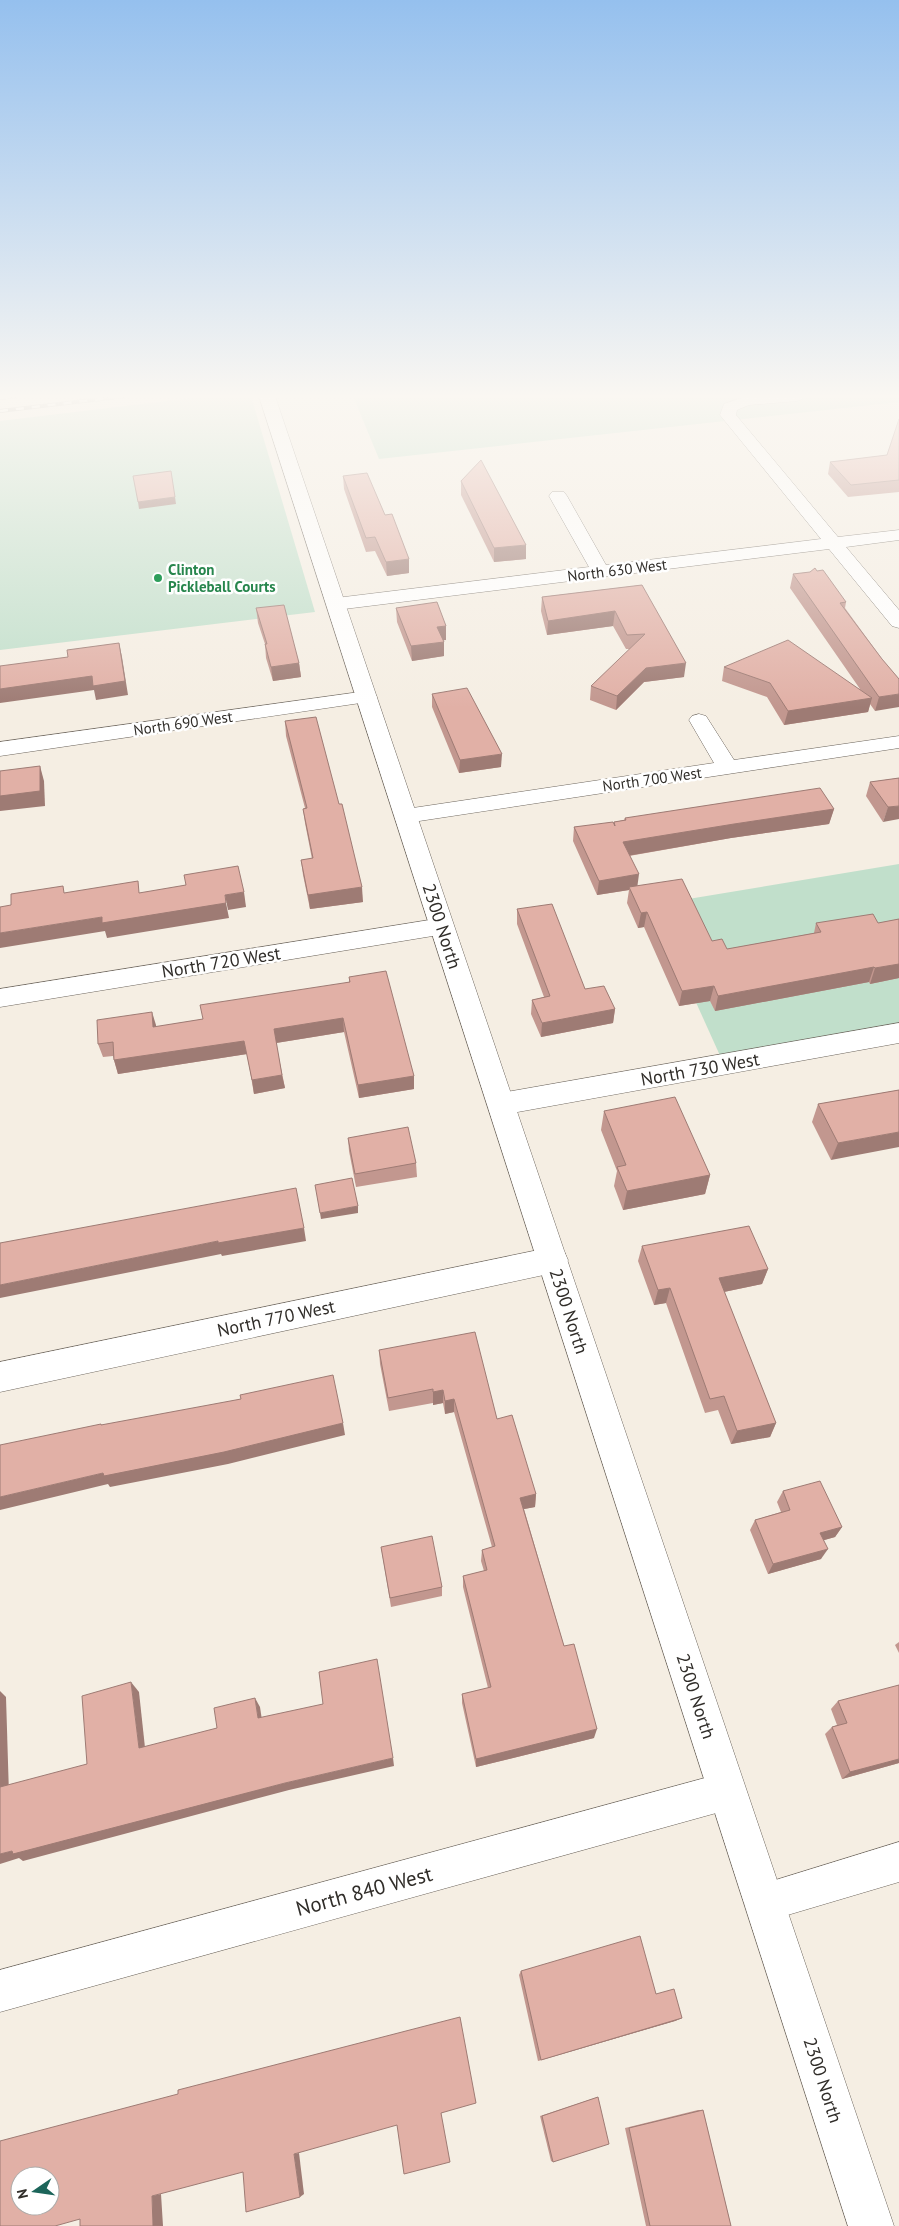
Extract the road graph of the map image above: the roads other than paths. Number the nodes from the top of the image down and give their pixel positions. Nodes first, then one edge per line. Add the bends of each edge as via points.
1 (301, 500) edge
2 (560, 500) edge
3 (798, 500) edge
4 (899, 535) edge
5 (834, 543) junction
6 (601, 572) junction
7 (336, 604) junction
8 (899, 622) edge
9 (367, 697) junction
10 (699, 720) dead end
11 (899, 742) edge
12 (0, 749) edge
13 (728, 768) junction
14 (406, 816) junction
15 (442, 927) junction
16 (0, 998) edge
17 (899, 1033) edge
18 (500, 1104) junction
19 (553, 1260) junction
20 (0, 1377) edge
21 (728, 1791) junction
22 (899, 1862) edge
23 (764, 1902) junction
24 (0, 1991) edge
25 (870, 2226) edge

1 - 7 street, 2300 North
2 - 6 street
3 - 5 street
4 - 5 street, North 630 West
5 - 6 street, North 630 West
5 - 8 street
6 - 7 street, North 630 West
7 - 9 street, 2300 North
9 - 12 street, North 690 West
9 - 14 street, 2300 North
10 - 13 street
11 - 13 street, North 700 West
13 - 14 street, North 700 West
14 - 15 street, 2300 North
15 - 16 street, North 720 West
15 - 18 street, 2300 North
17 - 18 street, North 730 West
18 - 19 street, 2300 North
19 - 20 street, North 770 West
19 - 21 street, 2300 North
21 - 23 street, 2300 North
21 - 24 street, North 840 West
22 - 23 street
23 - 25 street, 2300 North

